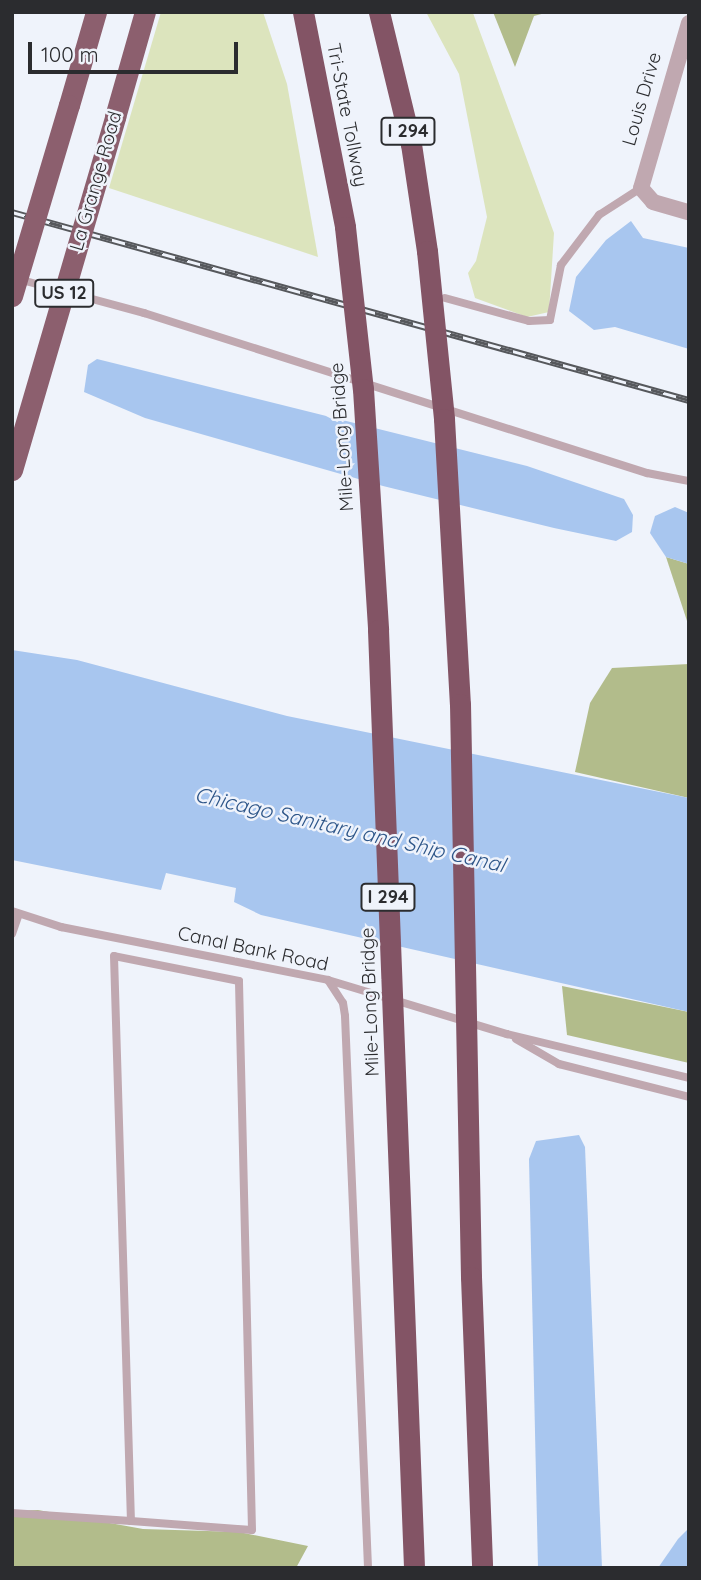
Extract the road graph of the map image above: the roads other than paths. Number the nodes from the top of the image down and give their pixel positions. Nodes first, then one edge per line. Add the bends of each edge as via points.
1 (96, 12) edge
2 (145, 12) edge
3 (303, 12) edge
4 (379, 12) edge
5 (689, 23) edge
6 (641, 188) junction
7 (689, 212) edge
8 (345, 226) joint
9 (12, 277) edge
10 (12, 296) edge
11 (445, 298) dead end
12 (12, 470) edge
13 (689, 481) edge
14 (16, 913) edge
15 (12, 934) edge
16 (328, 980) junction
17 (507, 1034) junction
18 (689, 1078) edge
19 (689, 1097) edge
20 (12, 1513) edge
21 (131, 1521) junction
22 (368, 1568) edge
23 (414, 1568) edge
24 (482, 1568) edge

1 - 10 highway, US 12, bridge
2 - 12 highway, La Grange Road / US 12, bridge
3 - 8 highway, Tri-State Tollway / I 294
4 - 24 highway, I 294, bridge via 411,144 444,419 460,704 470,1263
5 - 6 street, Louis Drive
6 - 7 street via 653,202
6 - 11 lane via 599,215 561,265 550,320 529,321
8 - 23 highway, Mile-Long Bridge / I 294, bridge via 363,388 378,629
9 - 13 lane via 144,313 647,473
14 - 15 lane
14 - 16 lane, Canal Bank Road via 61,927
16 - 17 lane, Canal Bank Road
16 - 22 lane via 343,1003 345,1016
17 - 18 lane, Canal Bank Road
17 - 19 lane via 559,1064
20 - 21 lane
21 - 21 lane via 252,1530 239,981 114,956

